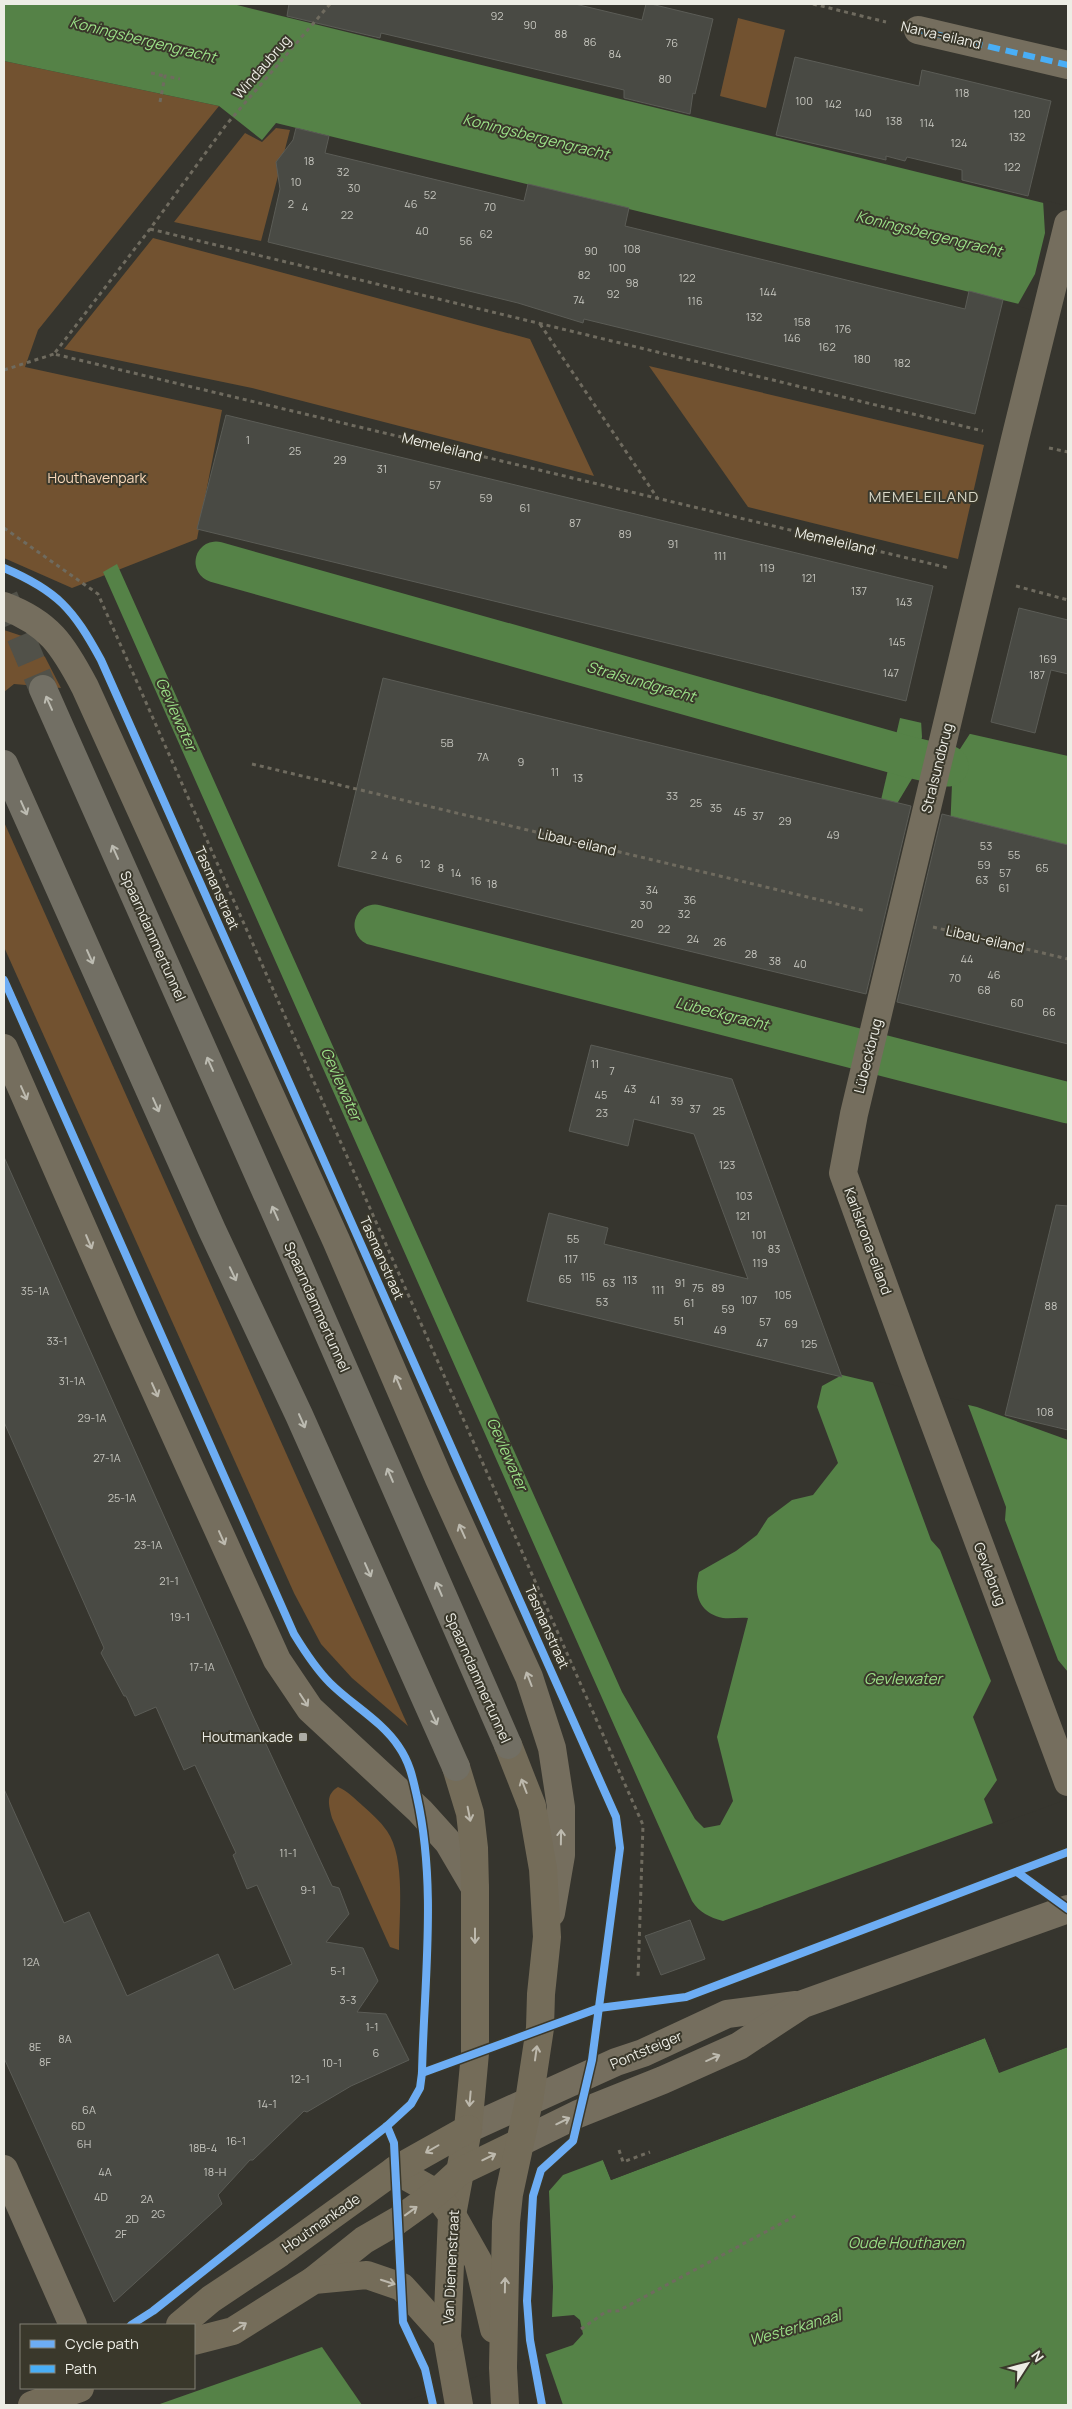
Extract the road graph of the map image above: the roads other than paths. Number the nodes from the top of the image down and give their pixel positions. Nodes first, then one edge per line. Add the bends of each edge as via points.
1 (918, 30) road end
2 (1068, 65) edge
3 (1068, 224) edge
4 (4, 606) edge
5 (43, 689) tunnel mouth
6 (4, 764) edge
7 (882, 999) joint
8 (4, 1048) edge
9 (854, 1114) joint
10 (912, 1366) joint
11 (508, 1745) joint
12 (456, 1767) joint
13 (1068, 1782) edge
14 (475, 1888) junction
15 (1068, 1909) edge
16 (547, 1937) junction
17 (803, 2004) junction
18 (529, 2101) junction
19 (468, 2128) junction
20 (519, 2143) junction
21 (4, 2169) edge
22 (396, 2170) junction
23 (459, 2172) junction
24 (436, 2193) junction
25 (452, 2215) junction
26 (314, 2280) junction
27 (73, 2324) edge
28 (181, 2324) edge
29 (447, 2337) junction
30 (195, 2342) edge
31 (503, 2368) junction
32 (77, 2389) edge
33 (457, 2395) edge
34 (32, 2405) edge
35 (505, 2405) edge

1 - 2 street, Narva-eiland
3 - 7 street, Stralsundbrug
16 -> 4 street via 560,1855 562,1807 552,1748 529,1677 328,1222 85,687 65,649 40,625
11 -> 5 highway, Spaarndammertunnel
6 -> 12 highway
7 - 9 street, Lübeckbrug
8 -> 14 street via 277,1660 310,1709 420,1811 448,1842
9 - 10 street, Karlskrona-eiland via 843,1172
10 - 13 street, Gevlebrug
16 -> 11 main road, Spaarndammertunnel via 543,1870 532,1806
12 -> 14 main road via 470,1813
14 -> 19 main road via 474,2053
15 - 17 street, Pontsteiger
18 -> 16 main road via 540,2028
17 - 18 street, Pontsteiger via 727,2014
20 -> 17 street, Pontsteiger via 578,2114 739,2046
18 - 19 street, Pontsteiger
18 - 20 main road
19 -> 22 main road, Houtmankade
19 - 23 main road, Van Diemenstraat
23 -> 20 main road
31 -> 20 main road via 506,2222
21 - 27 street
22 - 24 main road
22 - 28 main road, Houtmankade via 211,2299
23 - 24 main road
23 - 25 main road, Van Diemenstraat
24 - 25 main road
26 -> 24 main road via 364,2240
25 - 29 main road, Van Diemenstraat
25 - 31 main road via 478,2261
26 -> 29 main road via 367,2275 402,2287
30 -> 26 main road via 233,2331
29 - 33 main road, Van Diemenstraat
31 - 35 main road
32 - 34 main road

